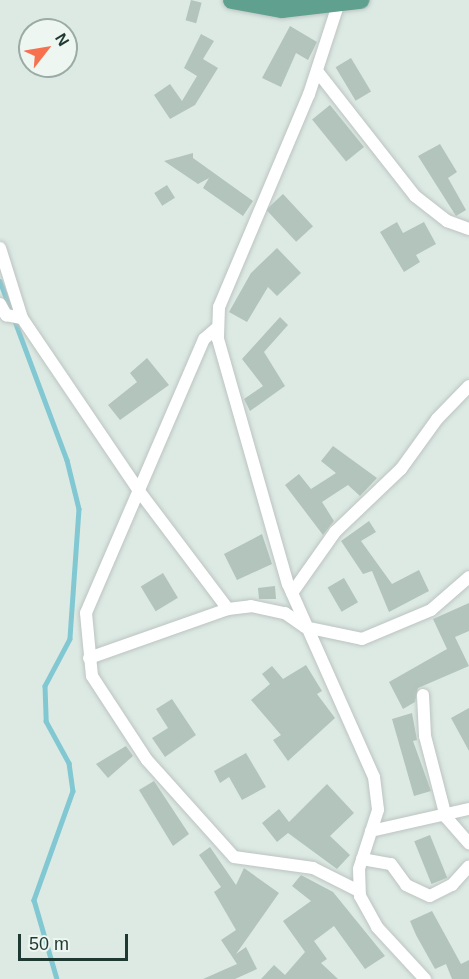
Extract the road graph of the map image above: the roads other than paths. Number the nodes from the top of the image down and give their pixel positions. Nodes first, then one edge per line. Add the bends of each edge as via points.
1 (232, 0) edge
2 (360, 0) edge
3 (301, 4) edge
4 (338, 5) junction
5 (317, 71) junction
6 (469, 229) edge
7 (0, 248) edge
8 (0, 304) edge
9 (22, 318) junction
10 (219, 327) junction
11 (469, 386) edge
12 (139, 491) junction
13 (469, 577) edge
14 (292, 593) junction
15 (228, 609) junction
16 (305, 627) junction
17 (89, 658) junction
18 (423, 695) dead end
19 (469, 809) edge
20 (446, 817) junction
21 (371, 831) junction
22 (469, 843) edge
23 (362, 859) junction
24 (469, 866) edge
25 (359, 891) junction
26 (422, 978) edge

1 - 3 main road
2 - 4 main road
3 - 4 main road
4 - 5 street
5 - 6 street via 415,196 447,221
5 - 10 street via 219,308
7 - 9 street
8 - 9 street via 6,315
9 - 12 street
10 - 12 street via 204,339
10 - 14 street via 232,392
11 - 14 street via 436,419 401,469 335,532
12 - 15 street
12 - 17 street via 86,614
13 - 16 street via 431,610 362,639
14 - 16 street
15 - 16 street via 273,609
15 - 17 street
16 - 21 street via 374,777 378,810
17 - 25 street via 92,676 147,760 234,857 313,868
18 - 20 street via 425,736
19 - 20 street
20 - 21 street
20 - 22 street
21 - 23 street
23 - 24 street via 391,864 406,885 430,896 452,885
23 - 25 street
25 - 26 street via 378,927

